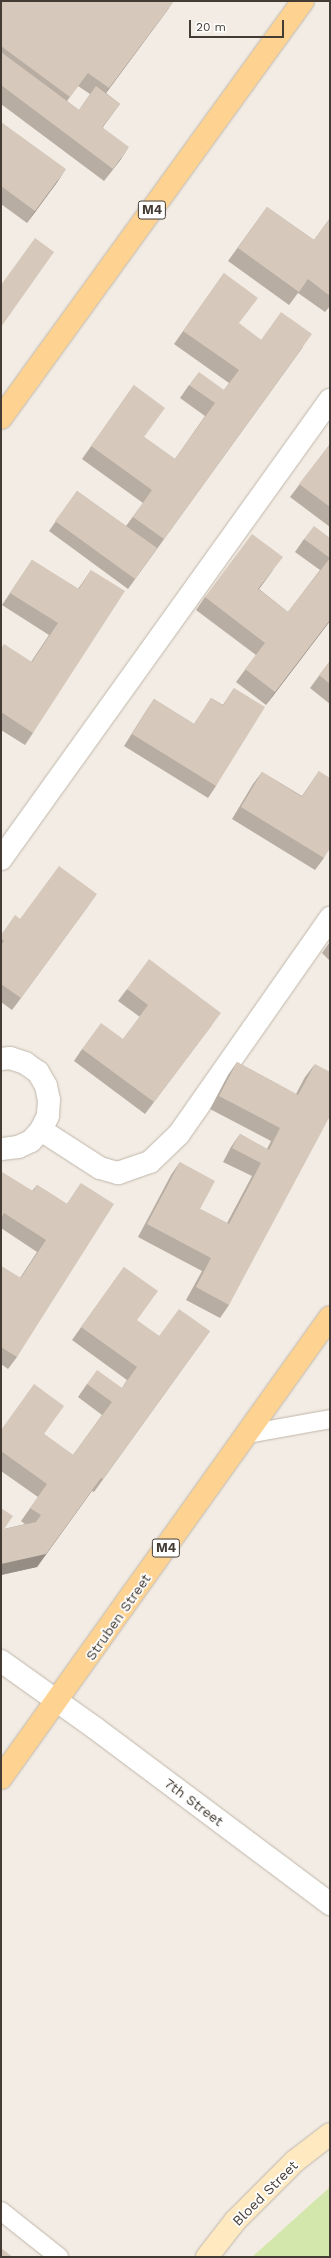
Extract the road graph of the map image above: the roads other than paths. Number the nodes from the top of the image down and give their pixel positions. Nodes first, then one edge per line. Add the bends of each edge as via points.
1 (303, 1) edge
2 (330, 400) edge
3 (1, 418) edge
4 (1, 859) edge
5 (330, 918) edge
6 (1, 1059) edge
7 (41, 1130) junction
8 (1, 1149) edge
9 (330, 1316) edge
10 (330, 1419) edge
11 (247, 1434) junction
12 (1, 1661) edge
13 (58, 1701) junction
14 (1, 1778) edge
15 (330, 1904) edge
16 (330, 2134) edge
17 (1, 2211) edge
18 (58, 2257) edge
19 (207, 2257) edge

1 - 3 main road, M4
2 - 4 street
5 - 7 street via 179,1134 150,1162 118,1173 100,1168
6 - 7 street via 10,1058 25,1063 38,1072 46,1086 49,1100 48,1116
7 - 8 street via 31,1140 18,1147
9 - 11 main road, Struben Street / M4
10 - 11 lane
11 - 13 main road, Struben Street / M4
12 - 13 street, 7th Street
13 - 14 main road, Struben Street / M4
13 - 15 street, 7th Street
16 - 19 main road, Bloed Street via 295,2161 235,2221
17 - 18 lane

